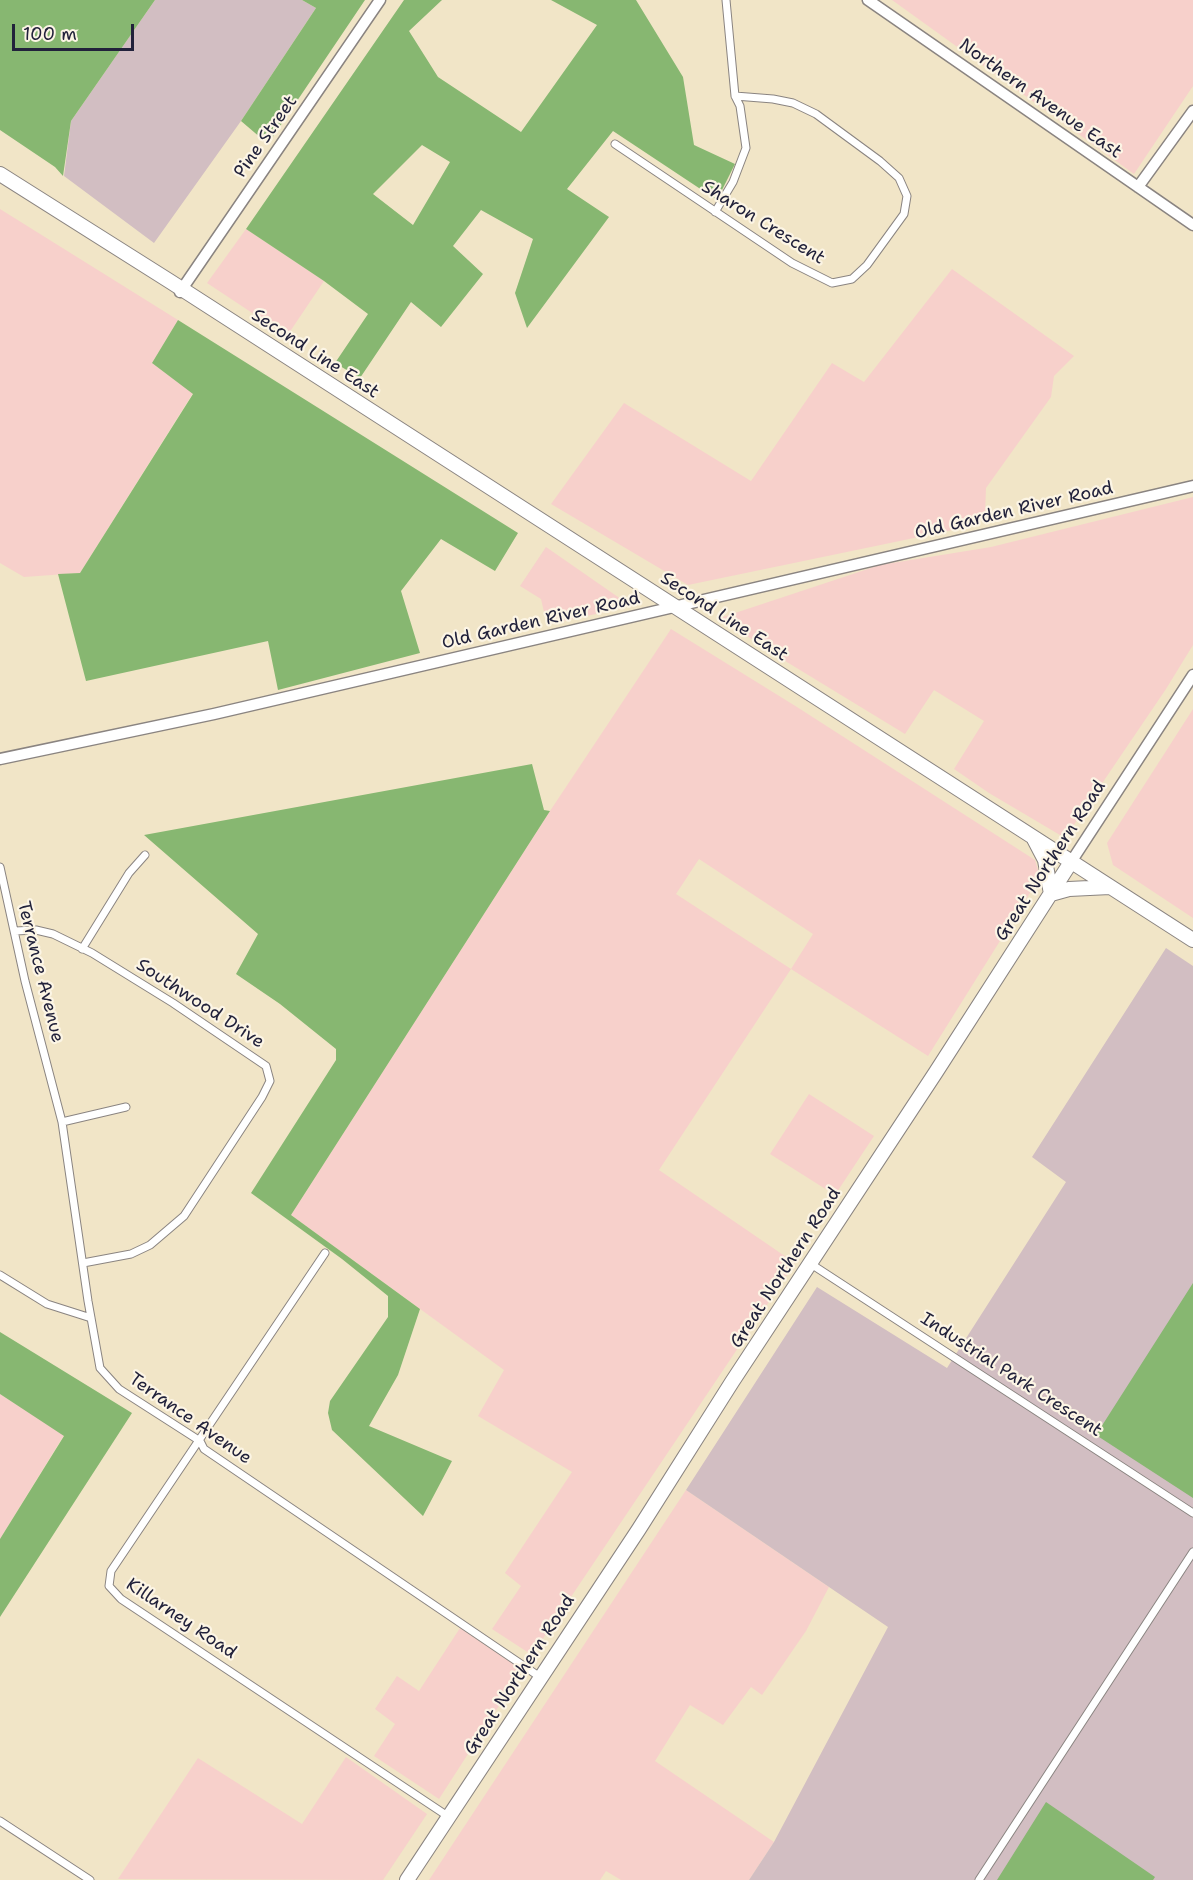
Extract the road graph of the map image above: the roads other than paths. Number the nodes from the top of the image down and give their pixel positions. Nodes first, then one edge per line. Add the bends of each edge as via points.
1 (380, 0) edge
2 (726, 0) edge
3 (868, 0) edge
4 (735, 96) junction
5 (1193, 111) edge
6 (615, 144) dead end
7 (0, 174) edge
8 (1138, 187) junction
9 (715, 212) junction
10 (1193, 225) edge
11 (181, 291) junction
12 (1193, 486) edge
13 (675, 607) junction
14 (1193, 675) edge
15 (0, 759) edge
16 (1033, 837) junction
17 (145, 855) dead end
18 (1071, 862) junction
19 (0, 867) edge
20 (2, 886) edge
21 (1110, 887) junction
22 (1051, 894) junction
23 (15, 931) junction
24 (1193, 940) edge
25 (82, 949) junction
26 (126, 1107) dead end
27 (62, 1122) junction
28 (326, 1252) dead end
29 (82, 1263) junction
30 (811, 1264) junction
31 (0, 1275) edge
32 (91, 1318) junction
33 (200, 1441) junction
34 (1193, 1513) edge
35 (1193, 1552) edge
36 (540, 1677) junction
37 (449, 1817) junction
38 (0, 1821) edge
39 (90, 1880) edge
40 (407, 1880) edge
41 (979, 1880) edge

1 - 11 main road, Pine Street
2 - 4 street
3 - 8 main road, Northern Avenue East
4 - 9 street via 746,148 733,182
4 - 9 street, Sharon Crescent via 773,99 816,114 899,178 907,196 904,214 867,265 852,279 832,283 792,263
5 - 8 main road
6 - 9 street, Sharon Crescent
7 - 11 highway, Second Line East
8 - 10 main road, Northern Avenue East
11 - 13 highway, Second Line East
12 - 13 main road, Old Garden River Road
13 - 15 main road, Old Garden River Road via 214,714
13 - 16 highway, Second Line East
14 - 18 main road, Great Northern Road
16 - 18 highway, Second Line East
16 - 22 highway via 1045,860
17 - 25 street via 129,873
18 - 21 highway, Second Line East
18 - 22 highway, Great Northern Road
19 - 20 street, Terrance Avenue
20 - 23 street, Terrance Avenue
21 - 22 highway
21 - 24 highway, Second Line East
22 - 30 highway, Great Northern Road
23 - 25 street, Southwood Drive via 52,934
23 - 27 street, Terrance Avenue
25 - 29 street, Southwood Drive via 174,1002 266,1066 270,1081 184,1216 150,1245 131,1254
26 - 27 street
27 - 29 street, Terrance Avenue
28 - 33 street, Killarney Road
29 - 32 street, Terrance Avenue
30 - 34 street, Industrial Park Crescent
30 - 36 highway, Great Northern Road
31 - 32 street via 47,1304
32 - 33 street, Terrance Avenue via 100,1368 119,1389
33 - 36 street, Terrance Avenue via 204,1449
33 - 37 street, Killarney Road via 111,1571 109,1587 121,1599
35 - 41 street
36 - 37 highway, Great Northern Road
37 - 40 highway, Great Northern Road
38 - 39 street

